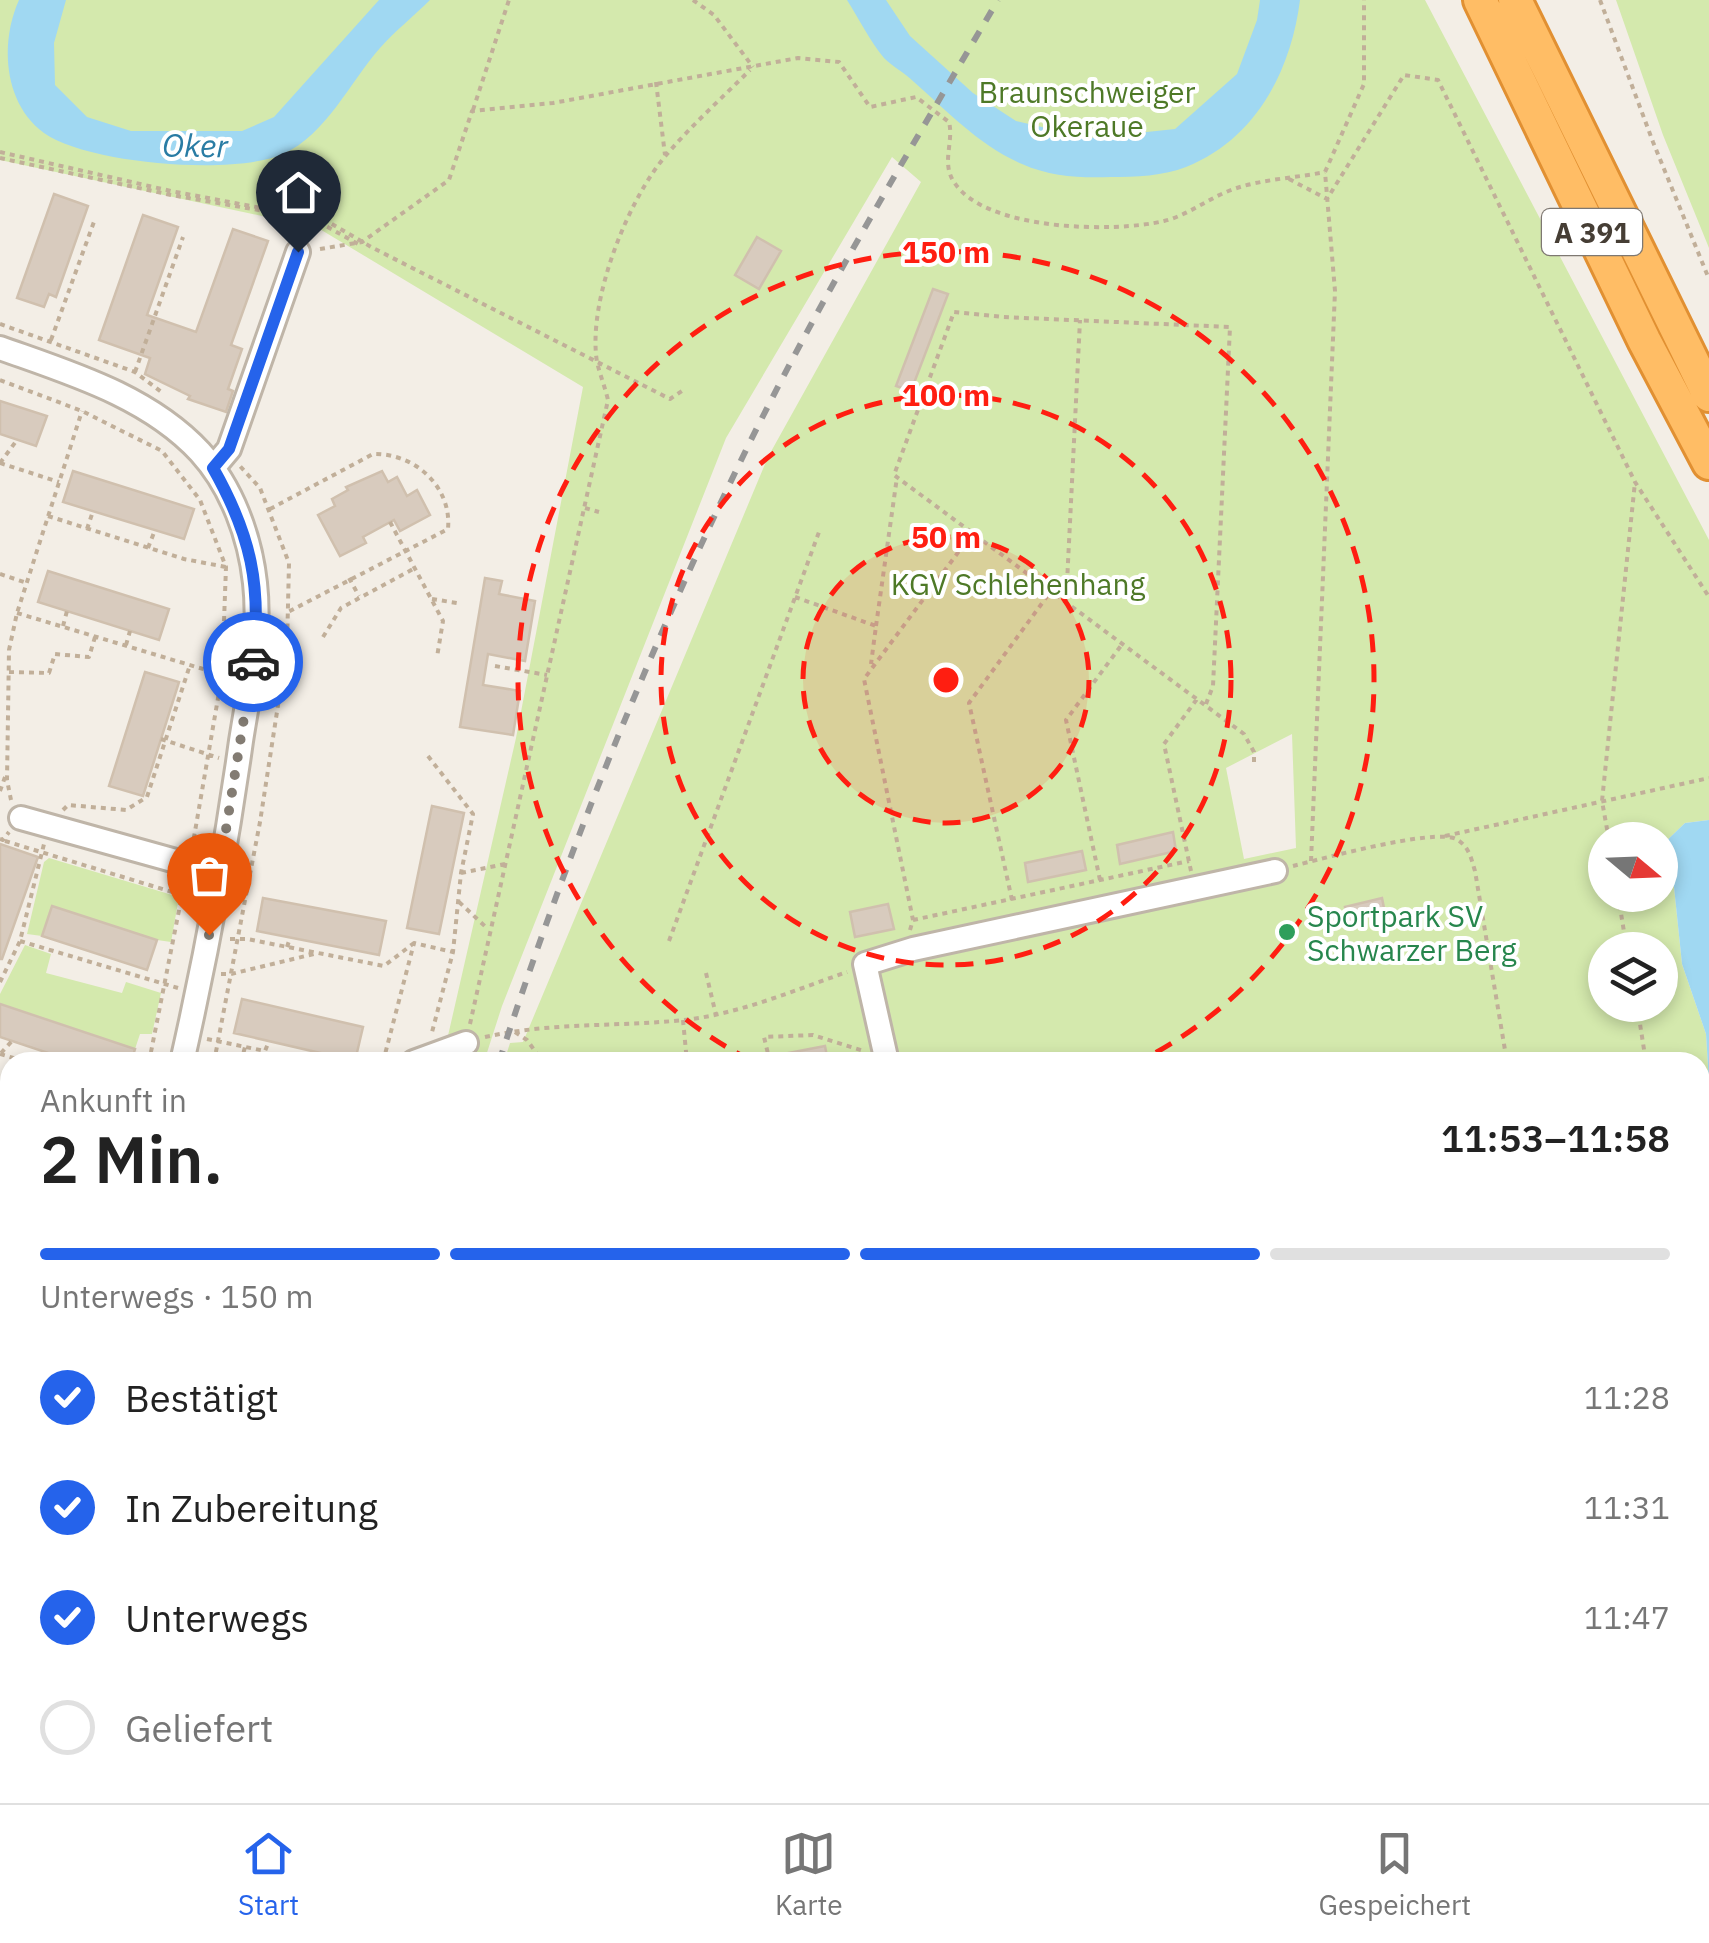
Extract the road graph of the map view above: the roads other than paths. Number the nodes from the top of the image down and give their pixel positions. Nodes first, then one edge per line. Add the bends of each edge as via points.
1 (1480, 0) edge
2 (1515, 0) edge
3 (298, 252) road end
4 (0, 348) edge
5 (1709, 395) edge
6 (1709, 463) edge
7 (213, 468) junction
8 (16, 809) road end
9 (1275, 871) road end
10 (220, 873) junction
11 (466, 1043) road end
12 (184, 1052) edge
13 (442, 1052) edge
14 (884, 1052) edge

1 - 6 highway, A 391
2 - 5 highway, A 391
3 - 7 street via 229,449
4 - 7 street via 152,412
7 - 10 street via 244,529 257,608
8 - 10 street via 49,826
9 - 14 street via 865,964
10 - 12 street
11 - 13 street

